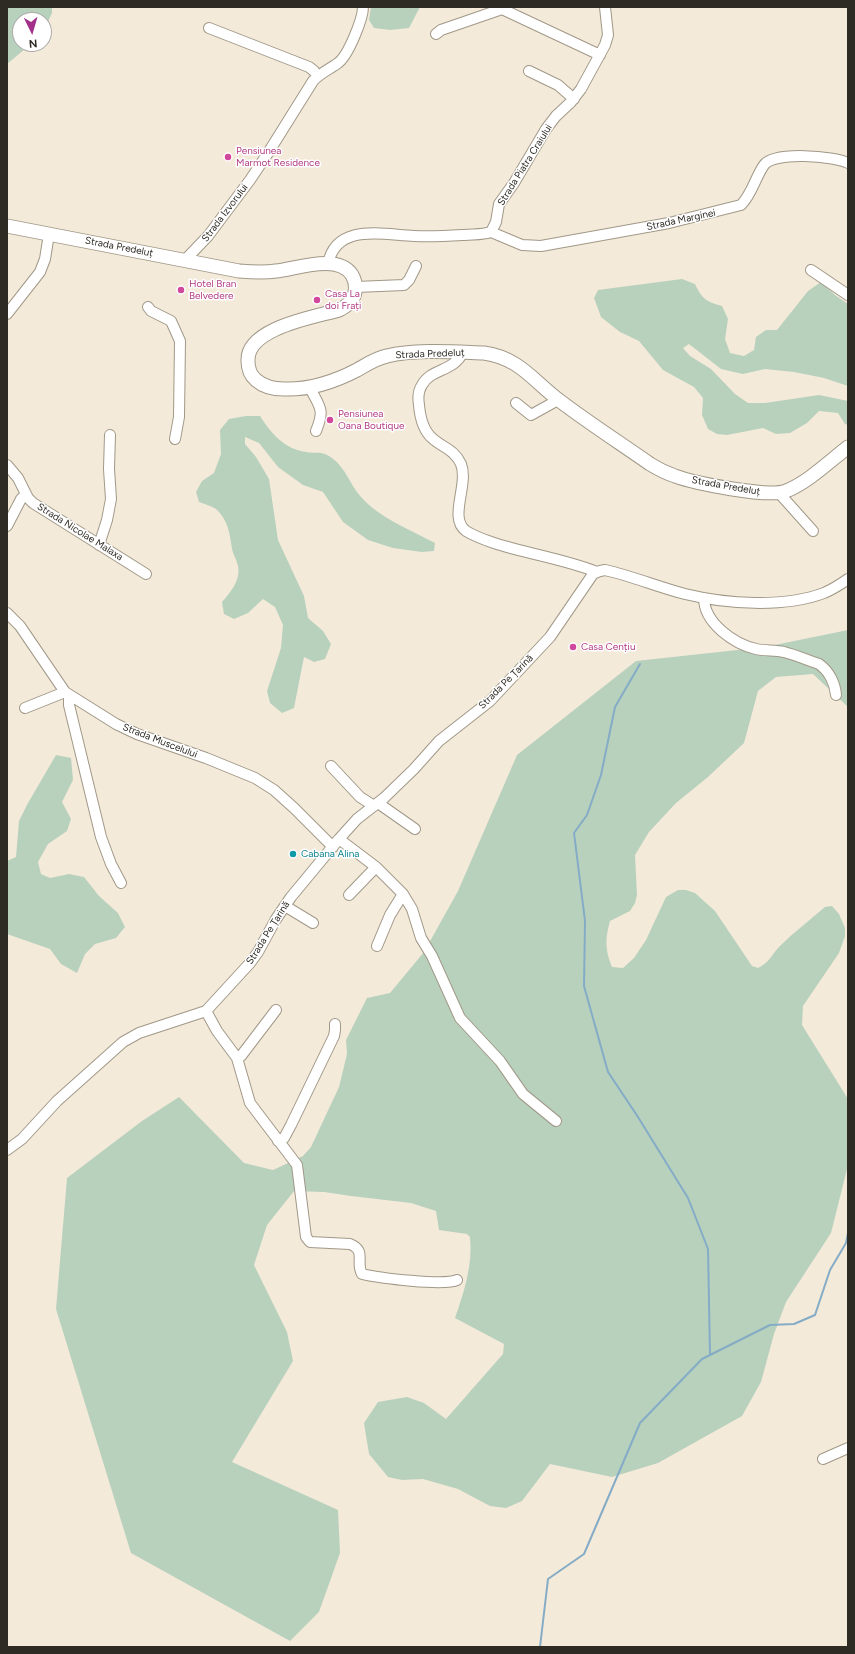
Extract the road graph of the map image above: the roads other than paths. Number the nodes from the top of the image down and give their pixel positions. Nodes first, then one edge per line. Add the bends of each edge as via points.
1 (364, 7) edge
2 (605, 7) edge
3 (209, 28) dead end
4 (436, 34) dead end
5 (600, 55) junction
6 (529, 71) dead end
7 (318, 76) junction
8 (574, 99) junction
9 (848, 163) edge
10 (7, 226) edge
11 (491, 232) junction
12 (49, 234) junction
13 (186, 259) junction
14 (328, 264) junction
15 (416, 266) dead end
16 (811, 270) dead end
17 (356, 287) junction
18 (848, 295) edge
19 (148, 307) dead end
20 (7, 314) edge
21 (463, 352) junction
22 (310, 388) junction
23 (558, 400) junction
24 (516, 402) dead end
25 (316, 431) dead end
26 (110, 435) dead end
27 (175, 439) dead end
28 (848, 447) edge
29 (7, 465) edge
30 (779, 493) junction
31 (25, 495) junction
32 (7, 526) edge
33 (813, 531) dead end
34 (99, 545) junction
35 (596, 572) junction
36 (146, 574) dead end
37 (848, 579) edge
38 (704, 598) junction
39 (7, 612) edge
40 (67, 693) junction
41 (836, 695) dead end
42 (25, 708) dead end
43 (331, 766) dead end
44 (376, 804) junction
45 (415, 829) dead end
46 (336, 843) junction
47 (376, 867) junction
48 (121, 883) dead end
49 (403, 894) junction
50 (350, 895) dead end
51 (285, 906) junction
52 (313, 923) dead end
53 (376, 946) dead end
54 (276, 1010) dead end
55 (206, 1011) junction
56 (335, 1024) dead end
57 (237, 1058) junction
58 (556, 1121) dead end
59 (278, 1141) junction
60 (7, 1150) edge
61 (457, 1280) dead end
62 (848, 1448) edge
63 (823, 1459) dead end

1 - 7 street, Strada Izvorului via 346,55 339,63
2 - 5 street, Strada Piatra Craiului via 608,36
3 - 7 street via 309,67
4 - 5 street via 502,9
5 - 8 street, Strada Piatra Craiului
6 - 8 street via 549,79
7 - 13 street, Strada Izvorului via 250,180 208,236
8 - 11 street, Strada Piatra Craiului via 546,129 499,204 496,222
9 - 11 street, Strada Marginei via 833,158 800,156 771,160 764,165 741,205 662,224 541,246 522,245
10 - 12 main road, Strada Predeluț
11 - 14 street via 443,236 392,235 377,232 362,234 339,243 332,252
12 - 13 main road, Strada Predeluț
12 - 20 street via 40,272
13 - 14 main road, Strada Predeluț via 238,271 262,272
14 - 17 main road, Strada Predeluț via 340,265 346,269
15 - 17 street via 404,285
16 - 18 street
17 - 22 main road, Strada Predeluț via 355,294 347,306 266,333 257,340 248,354 251,375 262,384 280,389
19 - 27 street via 172,321 180,341 179,417
21 - 22 main road, Strada Predeluț via 386,356 333,382
21 - 23 main road, Strada Predeluț via 484,352 505,357
21 - 35 street via 457,362 428,376 421,385 418,398 424,429 432,438 453,452 461,466 460,523 468,532 485,540
22 - 25 street via 322,417
23 - 24 street via 531,415
23 - 30 main road, Strada Predeluț via 666,473 684,479 759,493
26 - 34 street via 111,499
28 - 30 main road, Strada Predeluț via 798,485
29 - 31 street, Strada Nicolae Malaxa via 18,478
30 - 33 street
31 - 32 street
31 - 34 street, Strada Nicolae Malaxa via 33,503
34 - 36 street, Strada Nicolae Malaxa
35 - 38 street via 605,570
35 - 44 street, Strada Pe Țarină via 550,637 490,702 439,741 414,769
37 - 38 street via 824,593 793,600 736,602
38 - 41 street via 707,612 716,625 738,642 758,650 786,653 824,667 832,680
39 - 40 street, Strada Muscelului via 20,626
40 - 42 street
40 - 46 street, Strada Muscelului via 137,734 255,778 274,790
40 - 48 street via 101,837
43 - 44 street via 360,797
44 - 45 street
44 - 46 street, Strada Pe Țarină via 357,819
46 - 47 street, Strada Muscelului
46 - 51 street, Strada Pe Țarină
47 - 49 street, Strada Muscelului
47 - 50 street
49 - 53 street
49 - 58 street, Strada Muscelului via 412,909 421,938 460,1018 500,1061 523,1094
51 - 52 street
51 - 55 street, Strada Pe Țarină via 250,963
54 - 57 street
55 - 57 street
55 - 60 street, Strada Pe Țarină via 127,1039 57,1101 22,1139
56 - 59 street via 334,1036 289,1130 284,1138
57 - 59 street via 250,1103
59 - 61 street via 297,1165 306,1237 310,1242 355,1246 360,1255 362,1274 428,1281
62 - 63 street

